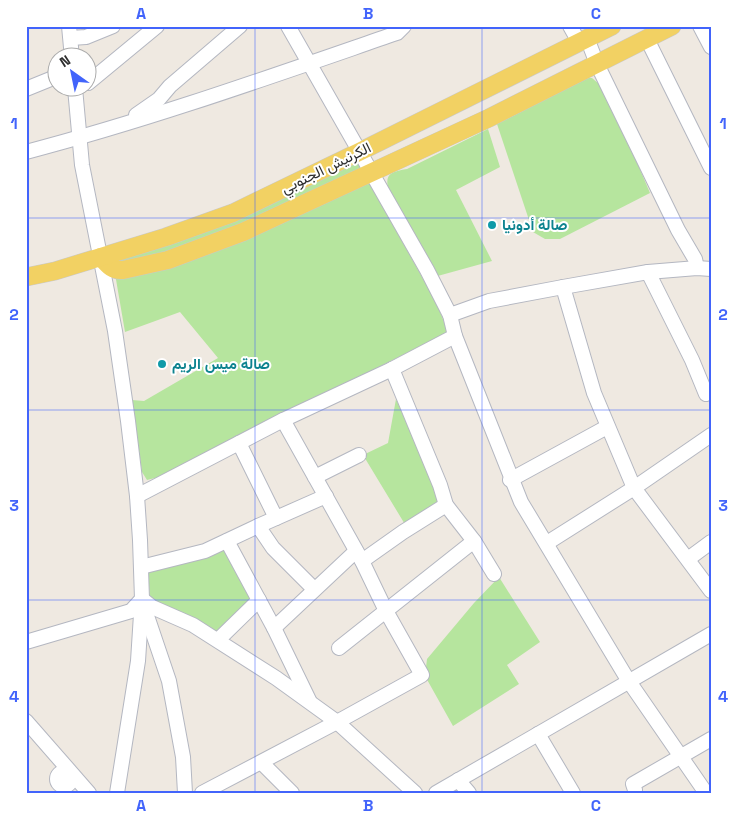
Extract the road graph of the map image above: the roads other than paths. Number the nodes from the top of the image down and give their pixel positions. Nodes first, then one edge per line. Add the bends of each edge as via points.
1 (113, 26) edge
2 (157, 26) edge
3 (240, 26) edge
4 (288, 26) edge
5 (404, 26) edge
6 (570, 26) edge
7 (612, 26) edge
8 (672, 26) edge
9 (700, 26) edge
10 (70, 32) edge
11 (647, 39) junction
12 (583, 40) junction
13 (711, 47) edge
14 (71, 48) edge
15 (308, 64) junction
16 (597, 64) junction
17 (98, 76) edge
18 (48, 80) edge
19 (26, 89) edge
20 (78, 98) edge
21 (123, 124) junction
22 (80, 138) junction
23 (26, 152) edge
24 (360, 152) junction
25 (711, 168) edge
26 (371, 172) junction
27 (101, 257) junction
28 (704, 268) edge
29 (648, 272) junction
30 (26, 277) edge
31 (563, 287) junction
32 (450, 315) junction
33 (455, 336) junction
34 (392, 369) junction
35 (706, 394) dead end
36 (283, 420) junction
37 (607, 427) junction
38 (711, 435) edge
39 (239, 443) junction
40 (359, 455) dead end
41 (315, 477) junction
42 (510, 480) junction
43 (634, 488) junction
44 (137, 496) junction
45 (326, 496) junction
46 (446, 505) junction
47 (276, 518) junction
48 (258, 526) junction
49 (227, 541) junction
50 (474, 542) junction
51 (711, 542) edge
52 (547, 543) junction
53 (359, 556) junction
54 (688, 559) junction
55 (142, 566) junction
56 (494, 574) dead end
57 (314, 589) junction
58 (711, 591) edge
59 (142, 599) junction
60 (259, 600) junction
61 (386, 611) junction
62 (274, 628) junction
63 (711, 634) edge
64 (218, 640) junction
65 (26, 642) edge
66 (339, 648) dead end
67 (628, 680) junction
68 (311, 704) junction
69 (26, 721) edge
70 (337, 722) junction
71 (538, 734) junction
72 (711, 739) edge
73 (681, 757) junction
74 (262, 763) junction
75 (458, 780) junction
76 (635, 790) dead end
77 (89, 793) edge
78 (117, 793) edge
79 (185, 793) edge
80 (202, 793) edge
81 (292, 793) edge
82 (415, 793) edge
83 (436, 793) edge
84 (469, 793) edge
85 (574, 793) edge
86 (706, 793) edge

1 - 10 street via 86,37
2 - 17 street
3 - 21 street via 159,99
4 - 15 street
5 - 15 street via 397,33
6 - 12 street
7 - 12 main road, الكرنيش الجنوبي
8 - 11 main road
9 - 13 street
10 - 14 street
11 - 16 main road
11 - 25 street
12 - 16 street
12 - 24 main road, الكرنيش الجنوبي
15 - 21 street
15 - 24 street
16 - 26 main road
16 - 28 street via 678,230
18 - 19 street
20 - 22 street
21 - 22 street
22 - 23 street
22 - 27 street via 82,165
24 - 26 street
24 - 27 main road, الكرنيش الجنوبي via 233,213
26 - 27 main road via 243,232 168,260 117,271
26 - 32 street
27 - 30 main road, الكرنيش الجنوبي
27 - 44 street via 115,331
28 - 29 street
29 - 31 street
29 - 35 street
31 - 32 street via 489,301
31 - 37 street
32 - 33 street
33 - 34 street
33 - 42 street
34 - 36 street
34 - 46 street
36 - 39 street
36 - 41 street
37 - 42 street
37 - 43 street
38 - 43 street
39 - 44 street
39 - 47 street
40 - 41 street
41 - 45 street
42 - 52 street via 520,502
43 - 52 street
43 - 54 street
44 - 55 street
45 - 47 street
45 - 53 street
46 - 50 street
46 - 53 street
47 - 48 street
48 - 49 street
48 - 57 street via 273,548
49 - 55 street via 204,551
49 - 60 street
50 - 56 street
50 - 61 street
51 - 54 street
52 - 67 street
53 - 57 street
53 - 61 street
54 - 58 street
55 - 59 street
57 - 62 street
59 - 64 street
59 - 65 street via 131,611
59 - 78 street via 138,661
59 - 79 street via 169,681 183,756
60 - 62 street
60 - 64 street
61 - 66 street
61 - 70 street via 422,675
62 - 68 street
63 - 67 street
64 - 68 street
67 - 71 street
67 - 73 street
68 - 70 street
69 - 77 street
70 - 74 street
70 - 82 street
71 - 75 street
71 - 85 street
72 - 73 street
73 - 76 street via 633,784
73 - 86 street
74 - 80 street
74 - 81 street
75 - 83 street
75 - 84 street

